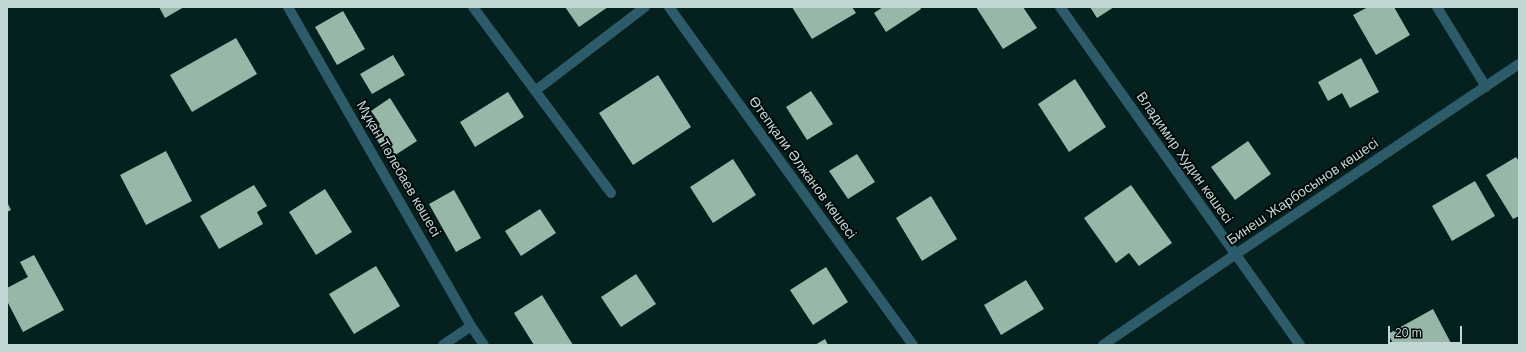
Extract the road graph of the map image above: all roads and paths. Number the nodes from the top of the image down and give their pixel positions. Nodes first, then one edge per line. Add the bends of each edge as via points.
1 (288, 7) edge
2 (473, 7) edge
3 (645, 7) edge
4 (669, 7) edge
5 (1060, 7) edge
6 (1437, 7) edge
7 (1519, 64) edge
8 (1486, 87) junction
9 (535, 90) junction
10 (611, 193) dead end
11 (1236, 254) junction
12 (471, 326) junction
13 (443, 345) edge
14 (484, 345) edge
15 (913, 345) edge
16 (1103, 345) edge
17 (1300, 345) edge

1 - 12 street, Мұқан Төлебаев көшесі
2 - 9 street
3 - 9 street
4 - 15 street, Өтепқали Әлжанов көшесі
5 - 11 street, Владимир Худин көшесі
6 - 8 street
7 - 8 street, Бинеш Жарбосынов көшесі
8 - 11 street, Бинеш Жарбосынов көшесі
9 - 10 street
11 - 16 street, Бинеш Жарбосынов көшесі
11 - 17 street, Владимир Худин көшесі
12 - 13 street
12 - 14 street, Мұқан Төлебаев көшесі

